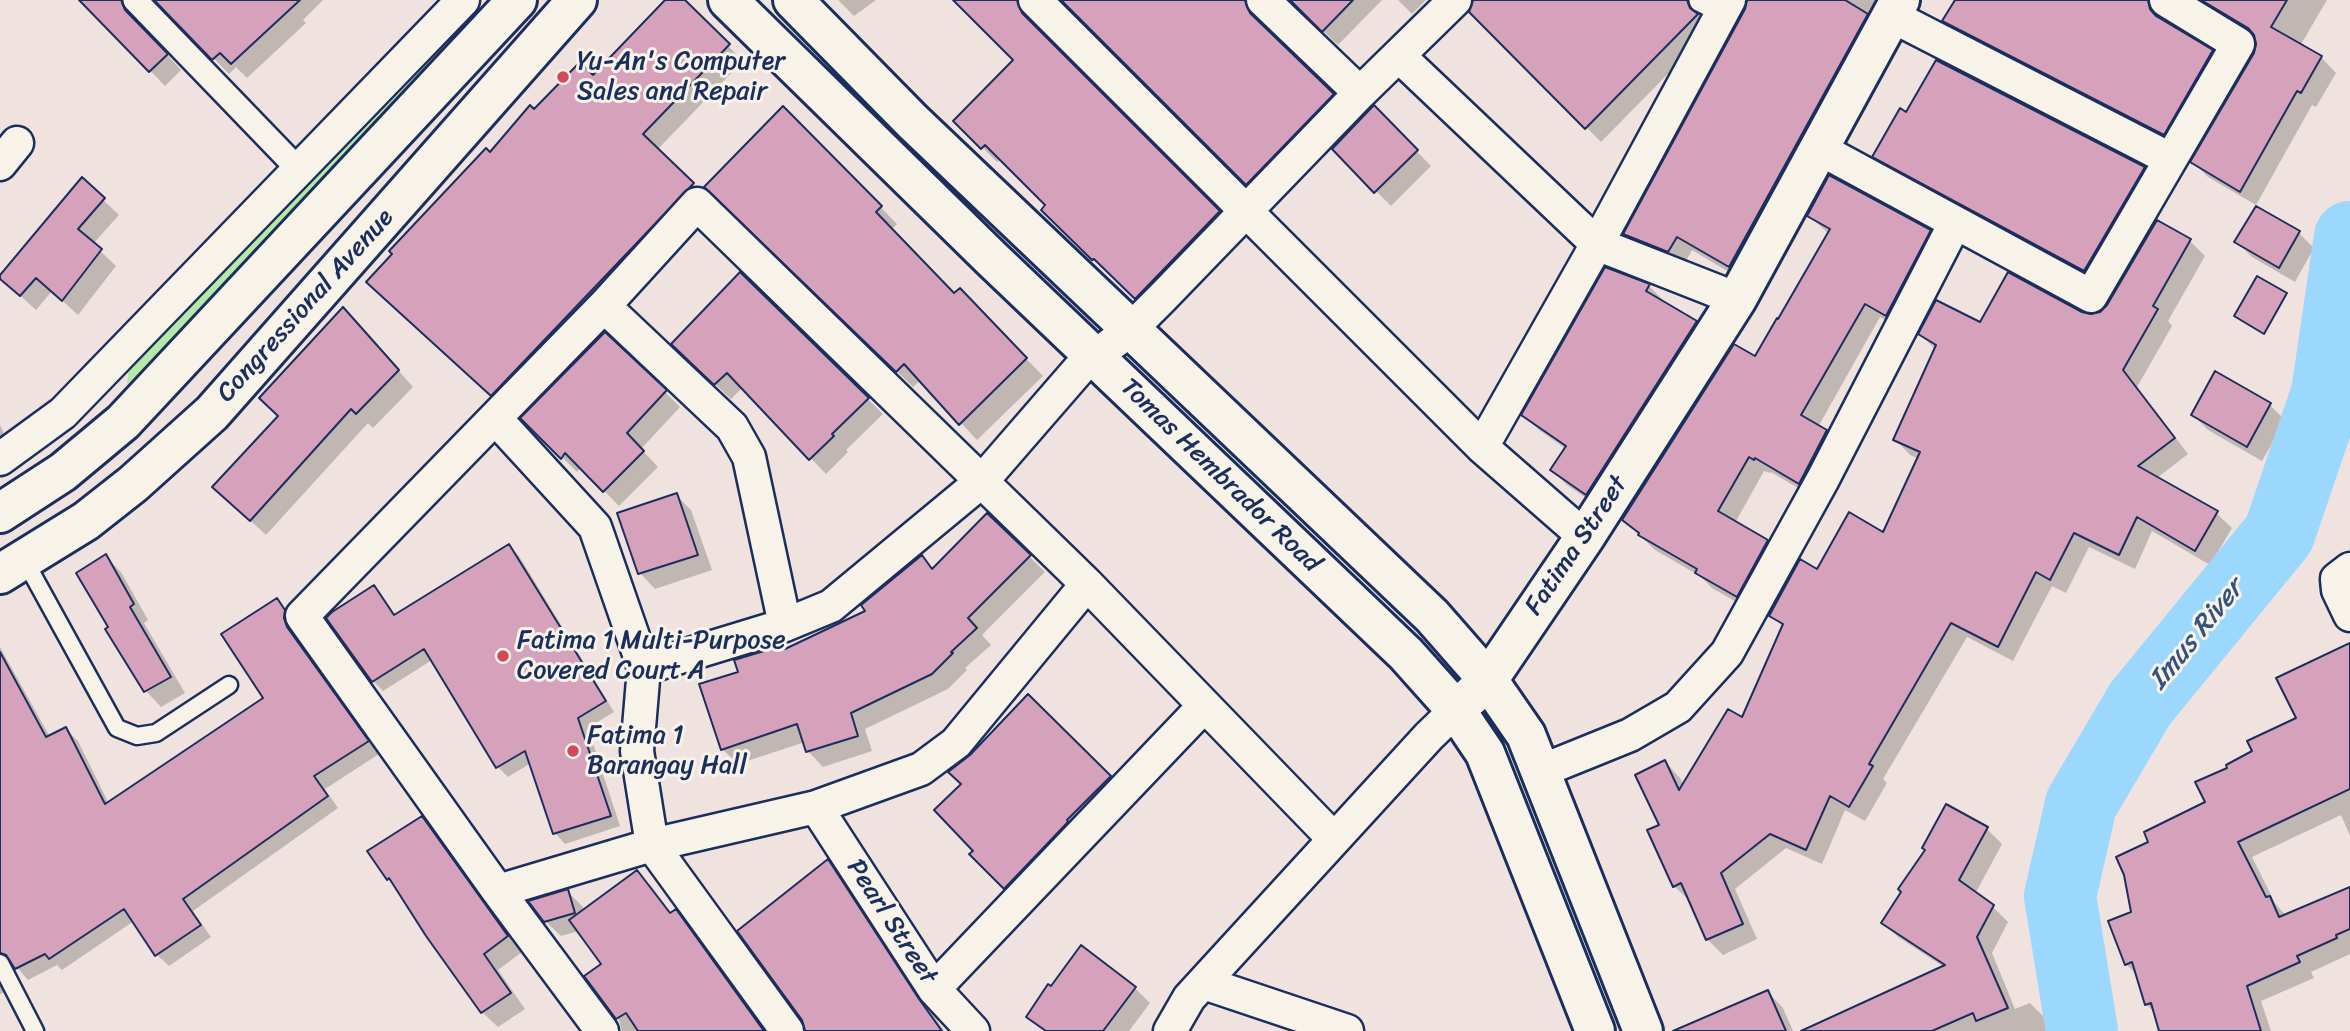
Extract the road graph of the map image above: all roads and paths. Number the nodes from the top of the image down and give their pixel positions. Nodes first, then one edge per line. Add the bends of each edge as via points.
1 (135, 0) edge
2 (463, 0) edge
3 (517, 0) edge
4 (577, 0) edge
5 (728, 0) edge
6 (793, 0) edge
7 (1035, 0) edge
8 (1263, 0) edge
9 (1455, 0) edge
10 (1718, 4) edge
11 (2180, 4) edge
12 (1896, 8) edge
13 (1399, 56) junction
14 (1360, 93) junction
15 (1818, 148) junction
16 (2170, 159) junction
17 (299, 170) junction
18 (1246, 211) junction
19 (1955, 223) junction
20 (1597, 244) junction
21 (1737, 299) junction
22 (604, 306) junction
23 (1131, 329) junction
24 (1096, 357) junction
25 (495, 418) junction
26 (1482, 447) junction
27 (0, 459) edge
28 (982, 481) junction
29 (0, 513) edge
30 (1586, 537) junction
31 (12, 566) edge
32 (2350, 569) edge
33 (1087, 584) junction
34 (2350, 615) edge
35 (785, 625) junction
36 (644, 668) junction
37 (1488, 680) junction
38 (229, 685) dead end
39 (1204, 706) junction
40 (1456, 710) junction
41 (1541, 771) junction
42 (816, 807) junction
43 (1334, 839) junction
44 (652, 845) junction
45 (498, 891) junction
46 (0, 963) edge
47 (1204, 983) junction
48 (934, 989) junction
49 (35, 1031) edge
50 (602, 1031) edge
51 (787, 1031) edge
52 (973, 1031) edge
53 (1170, 1031) edge
54 (1347, 1031) edge
55 (1595, 1031) edge
56 (1643, 1031) edge

1 - 17 street
2 - 17 street
3 - 29 street, Congressional Avenue via 123,422 63,472
4 - 31 street, Congressional Avenue via 212,413 86,521
5 - 24 street, Tomas Hembrador Road
6 - 23 street, Tomas Hembrador Road via 912,121
7 - 18 street
8 - 14 street
9 - 13 street
10 - 20 street
11 - 16 street via 2238,44
12 - 15 street, Fatima Street
12 - 16 street
13 - 14 street
13 - 20 street
14 - 18 street
15 - 19 street
15 - 21 street, Fatima Street
16 - 19 street via 2091,296
17 - 27 street via 63,413
18 - 23 street
18 - 26 street
19 - 41 street via 1727,653 1678,707 1630,735
20 - 21 street
20 - 26 street
21 - 30 street, Fatima Street
22 - 25 street
22 - 28 street via 697,204
22 - 35 street via 732,427 749,457
23 - 24 street
23 - 37 street, Tomas Hembrador Road via 1432,616
24 - 28 street via 1065,384
24 - 40 street, Tomas Hembrador Road via 1406,654
25 - 36 street via 595,527
25 - 45 street via 302,616
26 - 30 street
28 - 33 street
28 - 35 street via 831,606
30 - 37 street, Fatima Street
31 - 38 lane via 117,728 137,736 156,733
32 - 34 street via 2337,579
33 - 39 street
33 - 42 street via 956,743 921,769
35 - 36 street
36 - 44 street via 637,751
37 - 40 street, Fatima Street
37 - 41 street, Tomas Hembrador Road via 1526,735
39 - 43 street
39 - 48 street
40 - 43 street, Fatima Street
40 - 55 street, Tomas Hembrador Road via 1485,753
41 - 56 street, Tomas Hembrador Road
42 - 44 street
42 - 48 street, Pearl Street
43 - 47 street, Fatima Street
44 - 45 street
44 - 51 street
45 - 50 street
46 - 49 lane
47 - 53 street, Fatima Street via 1189,998
47 - 54 street
48 - 52 street, Pearl Street

